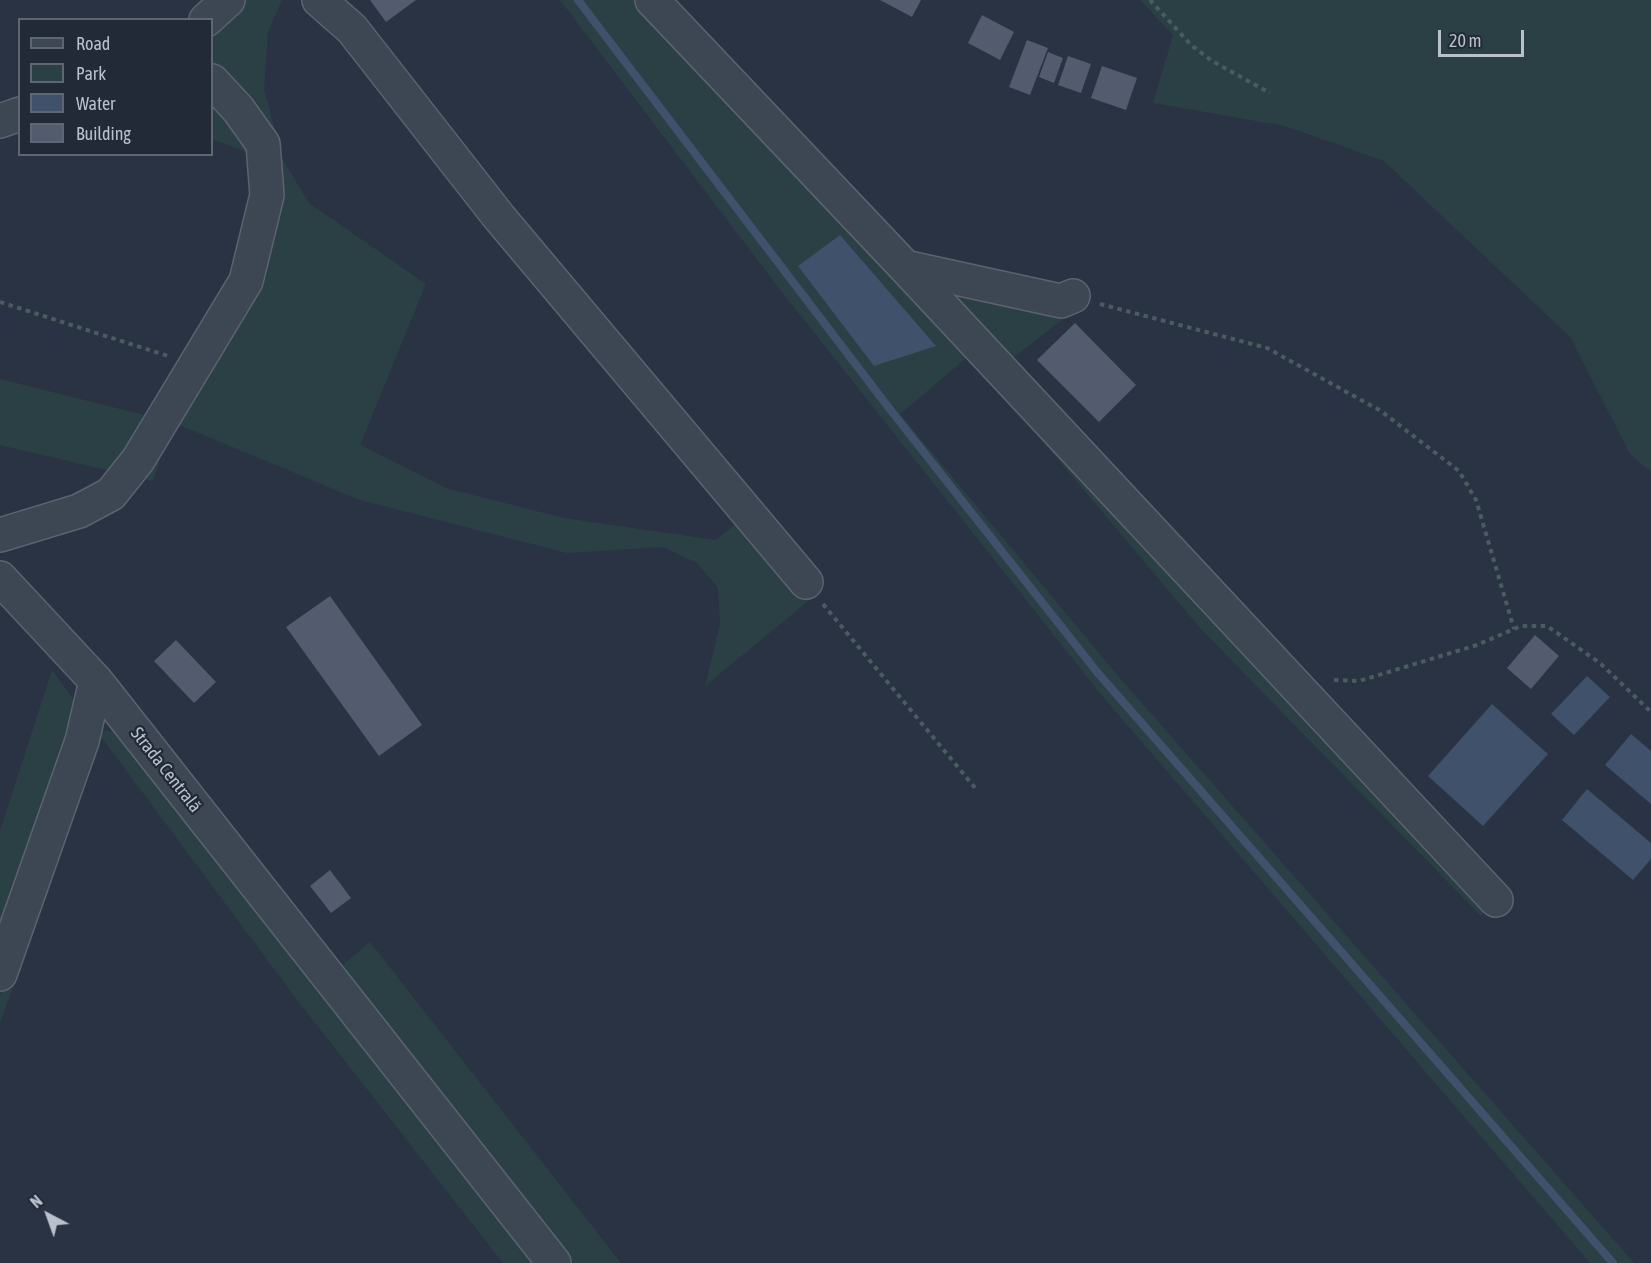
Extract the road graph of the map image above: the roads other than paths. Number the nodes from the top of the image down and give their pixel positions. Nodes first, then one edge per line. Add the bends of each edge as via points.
1 (228, 0) edge
2 (319, 0) edge
3 (652, 0) edge
4 (208, 18) edge
5 (213, 82) edge
6 (18, 115) edge
7 (0, 121) edge
8 (905, 267) junction
9 (1073, 296) road end
10 (0, 535) edge
11 (0, 578) edge
12 (806, 582) road end
13 (96, 681) junction
14 (1496, 900) dead end
15 (0, 974) edge
16 (554, 1263) edge

1 - 4 street
2 - 12 street via 352,29 499,217
3 - 8 street
5 - 10 street via 238,108 262,144 267,195 246,281 138,460 111,494 79,511
6 - 7 street
8 - 9 street via 1060,301
8 - 14 street
11 - 13 street, Strada Centrală
13 - 15 street via 82,741
13 - 16 street, Strada Centrală

